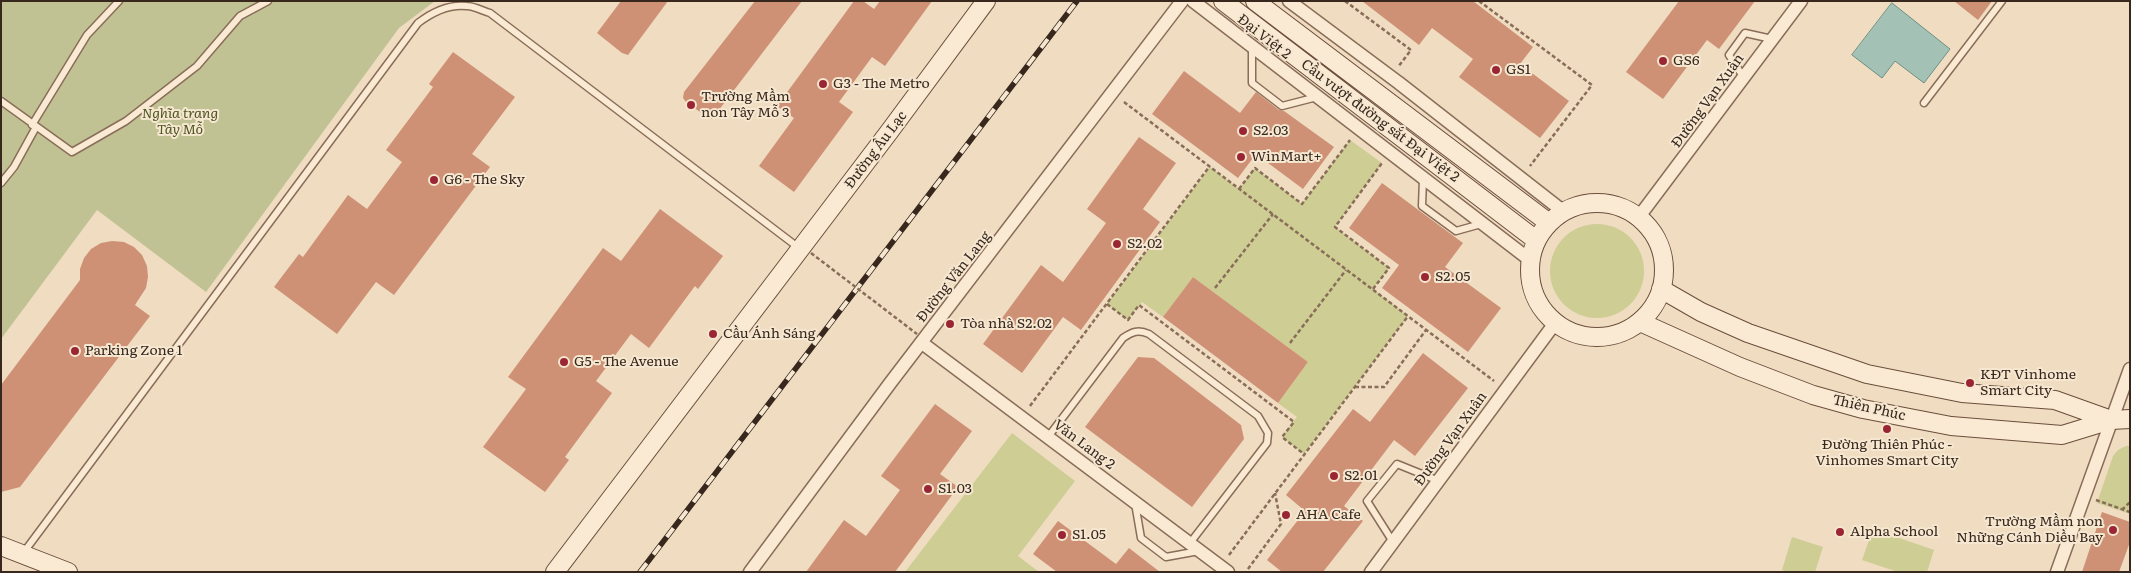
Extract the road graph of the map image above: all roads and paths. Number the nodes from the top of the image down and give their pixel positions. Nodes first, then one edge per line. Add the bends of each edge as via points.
1 (119, 1) edge
2 (268, 1) edge
3 (986, 1) edge
4 (1182, 1) edge
5 (1193, 1) edge
6 (1223, 1) edge
7 (1255, 1) edge
8 (1289, 1) edge
9 (1345, 1) edge
10 (1479, 1) edge
11 (1801, 1) edge
12 (2002, 1) edge
13 (1772, 39) junction
14 (1252, 47) junction
15 (1398, 67) dead end
16 (1744, 78) junction
17 (1318, 98) junction
18 (1, 101) edge
19 (1124, 102) dead end
20 (1924, 103) dead end
21 (34, 126) junction
22 (1350, 140) dead end
23 (1382, 163) dead end
24 (1530, 166) dead end
25 (1210, 167) junction
26 (1422, 179) junction
27 (1, 183) edge
28 (1239, 189) junction
29 (1564, 212) junction
30 (1273, 214) junction
31 (1638, 218) junction
32 (1549, 223) junction
33 (1481, 224) junction
34 (1536, 240) junction
35 (805, 251) junction
36 (1530, 260) junction
37 (1346, 270) junction
38 (1215, 288) dead end
39 (1373, 289) junction
40 (1661, 289) junction
41 (1408, 316) junction
42 (1640, 322) junction
43 (1555, 323) junction
44 (1426, 330) junction
45 (920, 338) junction
46 (1290, 343) dead end
47 (2130, 369) edge
48 (1494, 380) dead end
49 (1355, 387) junction
50 (1030, 406) dead end
51 (2130, 419) edge
52 (2111, 420) junction
53 (1048, 437) junction
54 (1440, 481) junction
55 (1274, 493) junction
56 (2084, 496) junction
57 (1135, 502) junction
58 (2130, 502) edge
59 (2122, 510) junction
60 (2130, 512) edge
61 (1393, 542) junction
62 (1, 546) edge
63 (1196, 547) junction
64 (23, 554) junction
65 (1228, 555) dead end
66 (1248, 569) dead end
67 (68, 572) edge
68 (556, 572) edge
69 (750, 572) edge
70 (1228, 572) edge
71 (1371, 572) edge
72 (2057, 572) edge

1 - 21 lane via 87,36
2 - 21 lane via 240,16 197,66 126,121 72,152
3 - 35 street, Đường Âu Lạc
4 - 45 street, Đường Văn Lang
5 - 14 street, Đại Việt 2
6 - 34 street, Cầu vượt đường sắt Đại Việt 2
7 - 32 street, Cầu vượt đường sắt Đại Việt 2
8 - 29 street
9 - 15 path via 1411,50
10 - 24 path via 1592,85
11 - 13 street, Đường Vạn Xuân
12 - 20 lane
13 - 16 street, Đường Vạn Xuân
13 - 16 lane via 1745,33 1729,55
14 - 17 street, Đại Việt 2
14 - 17 lane via 1252,83 1282,106
16 - 31 street, Đường Vạn Xuân
17 - 26 street, Đại Việt 2
18 - 21 lane
19 - 25 path
21 - 27 lane via 14,167
22 - 28 path via 1302,204 1255,168
23 - 39 path via 1335,227 1388,268
25 - 28 path
25 - 50 path
26 - 33 street, Đại Việt 2
26 - 33 lane via 1422,206 1456,231
28 - 30 path
29 - 31 street via 1576,206 1602,204 1615,206
29 - 32 street
30 - 37 path
30 - 38 path
31 - 40 street via 1656,238 1661,250 1664,276
32 - 34 street
33 - 36 street, Đại Việt 2
34 - 36 street
35 - 45 path, bridge
35 - 64 lane via 490,13 466,6 445,8 418,23
35 - 68 street, Đường Âu Lạc
36 - 43 street via 1532,291
37 - 39 path
37 - 46 path
39 - 41 path
40 - 42 street
40 - 52 street, Thiên Phúc via 1748,333 1867,374 1962,392 2055,400
41 - 44 path
41 - 49 path
42 - 43 street via 1604,337 1578,335
42 - 52 street, Thiên Phúc via 1740,367 1813,395 1863,408 1951,426 2062,435
43 - 54 street, Đường Vạn Xuân
44 - 48 path
44 - 49 path via 1384,387
45 - 53 street, Văn Lang 2
45 - 69 street, Đường Văn Lang
47 - 52 street
49 - 55 path
51 - 52 street, Thiên Phúc
52 - 56 street
53 - 57 street, Văn Lang 2
53 - 63 lane via 1123,338 1135,331 1149,334 1258,416 1268,432 1267,443
54 - 61 street, Đường Vạn Xuân
54 - 61 lane via 1397,464 1367,501
55 - 65 path
55 - 66 path via 1281,524
56 - 59 path
56 - 72 street
57 - 63 street, Văn Lang 2
57 - 63 lane via 1141,538 1166,557
58 - 59 path
59 - 60 path
61 - 71 street, Đường Vạn Xuân
62 - 64 street
63 - 70 street, Văn Lang 2
64 - 67 street

